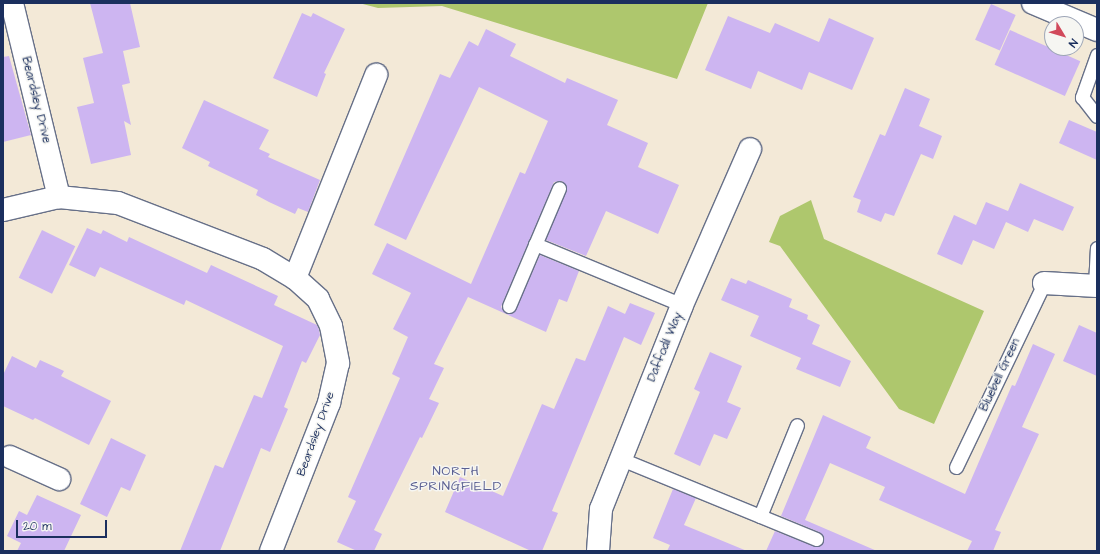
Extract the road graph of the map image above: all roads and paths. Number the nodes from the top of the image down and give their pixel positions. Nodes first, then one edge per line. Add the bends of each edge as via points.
1 (12, 3) edge
2 (1033, 3) edge
3 (1097, 30) edge
4 (1097, 55) edge
5 (376, 75) dead end
6 (1097, 116) edge
7 (750, 148) dead end
8 (559, 188) dead end
9 (59, 197) junction
10 (3, 210) edge
11 (535, 244) junction
12 (1097, 248) edge
13 (295, 278) junction
14 (1044, 283) joint
15 (1096, 286) edge
16 (682, 305) junction
17 (509, 306) dead end
18 (797, 425) dead end
19 (621, 459) junction
20 (5, 460) edge
21 (956, 467) dead end
22 (59, 479) dead end
23 (760, 516) junction
24 (816, 539) dead end
25 (271, 551) edge
26 (598, 551) edge

1 - 9 street, Beardsley Drive
2 - 3 street
4 - 6 lane via 1082,97
5 - 13 street
7 - 16 street, Daffodil Way
8 - 11 lane
9 - 10 street, Beardsley Drive
9 - 13 street, Beardsley Drive via 118,203 263,259
11 - 16 lane
11 - 17 lane
12 - 15 lane
13 - 25 street, Beardsley Drive via 318,299 331,326 338,362 329,403
14 - 15 street
14 - 21 lane, Bluebell Green
16 - 19 street, Daffodil Way
18 - 23 lane
19 - 23 lane
19 - 26 street, Daffodil Way via 601,509
20 - 22 street
23 - 24 lane

